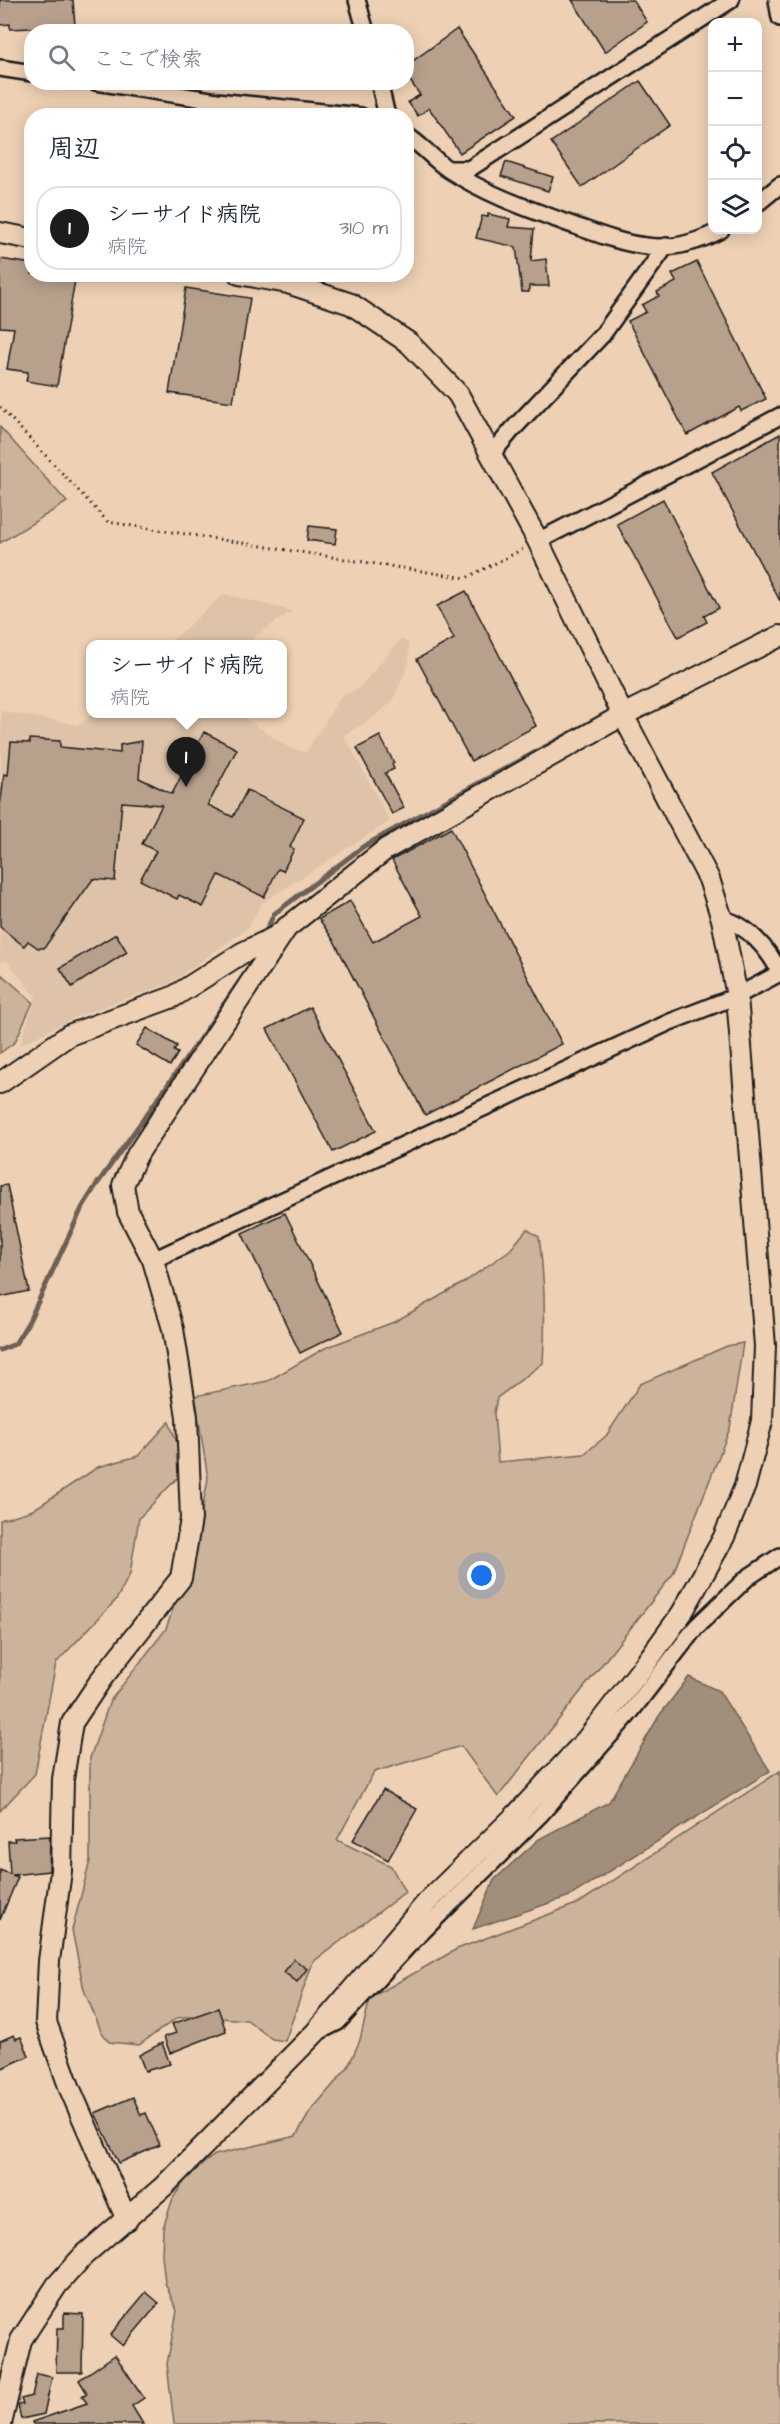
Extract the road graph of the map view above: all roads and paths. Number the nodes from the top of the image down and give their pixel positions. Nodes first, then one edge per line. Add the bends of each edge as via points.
1 (357, 0) edge
2 (731, 0) edge
3 (777, 0) edge
4 (780, 18) edge
5 (364, 24) edge
6 (0, 68) edge
7 (24, 72) edge
8 (147, 90) edge
9 (381, 90) edge
10 (284, 108) edge
11 (385, 108) edge
12 (414, 142) edge
13 (447, 169) junction
14 (780, 185) edge
15 (762, 199) edge
16 (0, 233) edge
17 (711, 234) edge
18 (24, 238) edge
19 (666, 246) junction
20 (283, 282) edge
21 (0, 407) edge
22 (780, 416) edge
23 (491, 455) junction
24 (538, 541) junction
25 (780, 636) edge
26 (623, 715) junction
27 (722, 919) junction
28 (281, 932) junction
29 (780, 973) edge
30 (737, 996) junction
31 (0, 1083) edge
32 (153, 1260) junction
33 (780, 1556) edge
34 (315, 2033) junction
35 (127, 2220) junction
36 (1, 2424) edge

1 - 5 street
2 - 13 street via 468,169
3 - 4 street
6 - 7 street
8 - 10 street
9 - 11 street
12 - 13 street
13 - 19 street via 520,206 610,239
14 - 15 street
16 - 18 street
17 - 19 street via 686,244
19 - 23 street via 603,334
20 - 23 street via 351,304 409,343 458,394
21 - 24 path via 108,522 466,579
22 - 24 street
23 - 24 street
24 - 26 street
25 - 26 street
26 - 27 street via 709,879
26 - 28 street via 386,849
27 - 29 street via 734,921 772,956
27 - 30 street
28 - 31 street via 173,997 69,1035
28 - 32 street via 136,1155 123,1185 128,1212
29 - 30 street
30 - 32 street via 670,1022
30 - 34 street via 765,1346 762,1421 745,1486 724,1537 682,1613 646,1663 586,1739 429,1900
32 - 35 street via 174,1329 187,1417 191,1518 181,1578 102,1678 72,1723 63,1779 61,1870 49,1961 46,2022 70,2089
33 - 34 street via 747,1578 696,1628 630,1713 540,1815 338,2022
34 - 35 street
35 - 36 street via 83,2256 57,2285 21,2340

